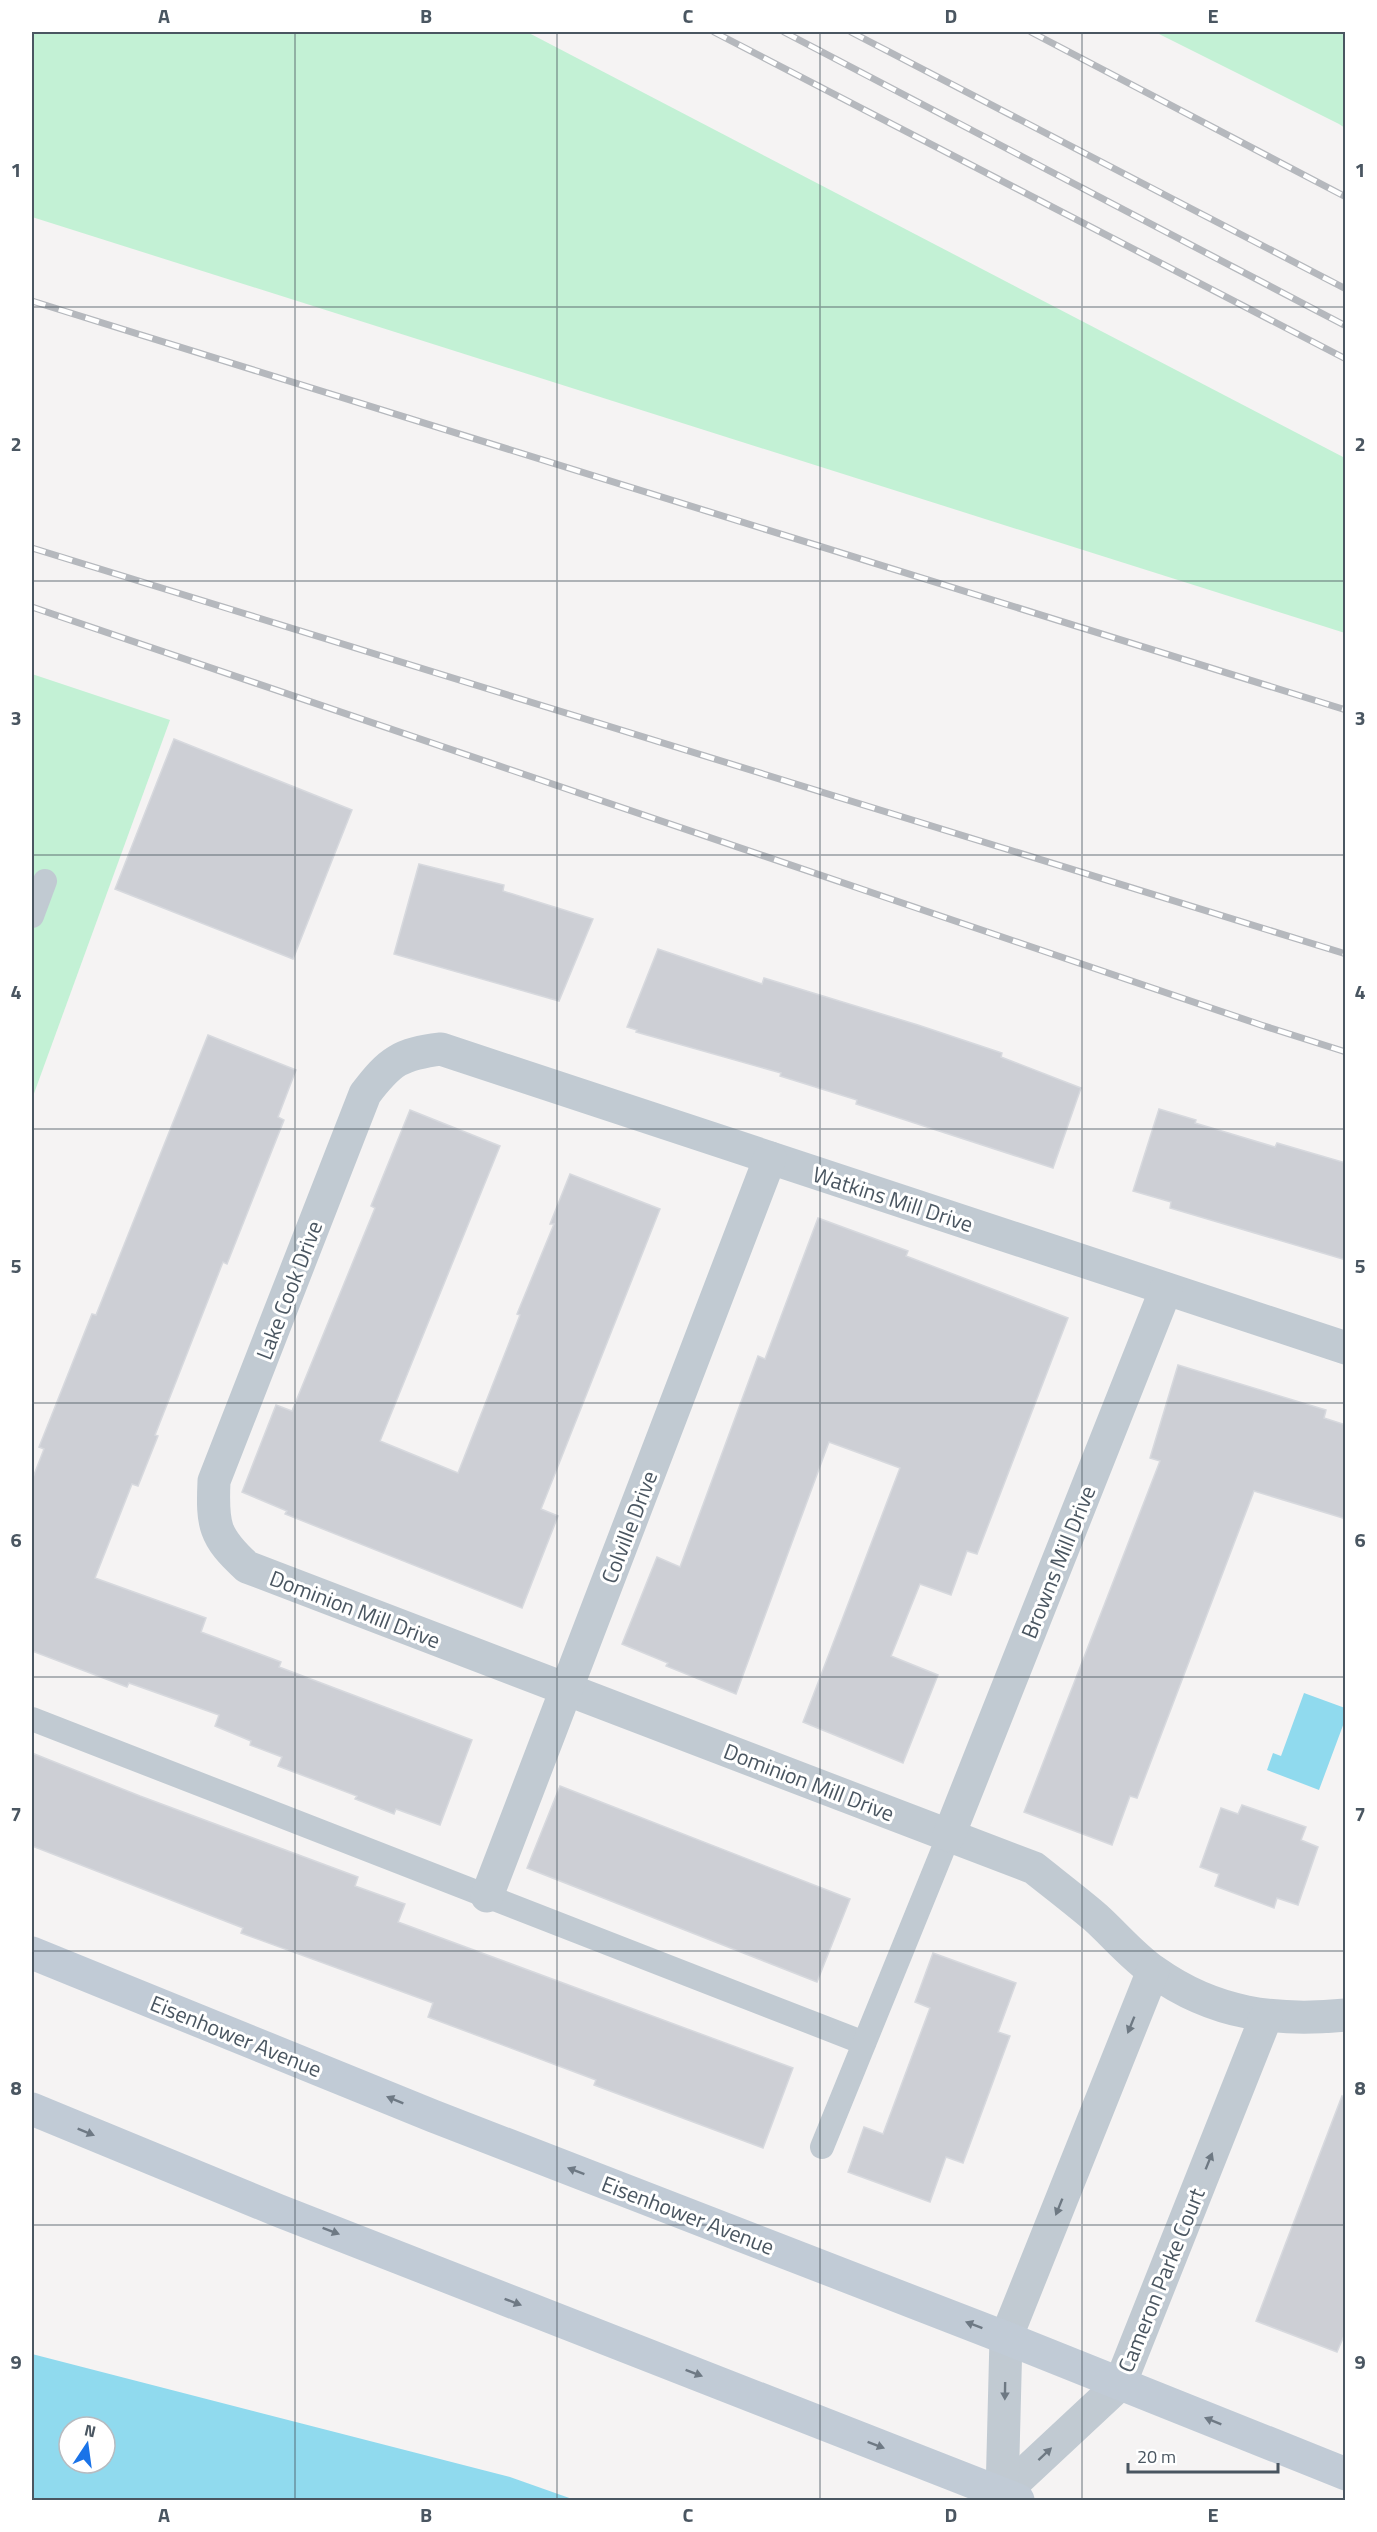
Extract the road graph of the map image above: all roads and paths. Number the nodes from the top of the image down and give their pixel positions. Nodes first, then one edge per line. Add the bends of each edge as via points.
1 (45, 880) dead end
2 (32, 916) edge
3 (441, 1049) joint
4 (770, 1158) junction
5 (1166, 1289) junction
6 (1346, 1348) edge
7 (247, 1567) joint
8 (566, 1690) junction
9 (32, 1719) edge
10 (949, 1835) junction
11 (488, 1896) junction
12 (32, 1953) edge
13 (1153, 1971) junction
14 (1346, 2015) edge
15 (1266, 2017) junction
16 (864, 2043) junction
17 (32, 2109) edge
18 (822, 2147) dead end
19 (1006, 2338) junction
20 (1120, 2384) junction
21 (1346, 2474) edge
22 (1010, 2497) edge

1 - 2 lane
3 - 4 street, Watkins Mill Drive
3 - 7 street, Lake Cook Drive via 412,1053 385,1068 364,1094 214,1481 213,1516 226,1548
4 - 5 street, Watkins Mill Drive
4 - 8 street, Colville Drive
5 - 6 street, Watkins Mill Drive
5 - 10 street, Browns Mill Drive
7 - 8 street, Dominion Mill Drive
8 - 10 street, Dominion Mill Drive
8 - 11 street, Colville Drive
9 - 11 lane
10 - 13 street, Dominion Mill Drive via 1034,1868
10 - 16 lane
11 - 16 lane
19 -> 12 main road, Eisenhower Avenue via 444,2120
13 - 15 street, Dominion Mill Drive via 1181,1990 1210,2002
13 -> 19 street
14 - 15 street, Dominion Mill Drive
20 -> 15 street, Cameron Parke Court
16 - 18 lane
17 -> 22 main road via 277,2210
19 - 20 main road, Eisenhower Avenue
19 -> 22 street
21 -> 20 main road, Eisenhower Avenue
22 -> 20 street, Cameron Parke Court

